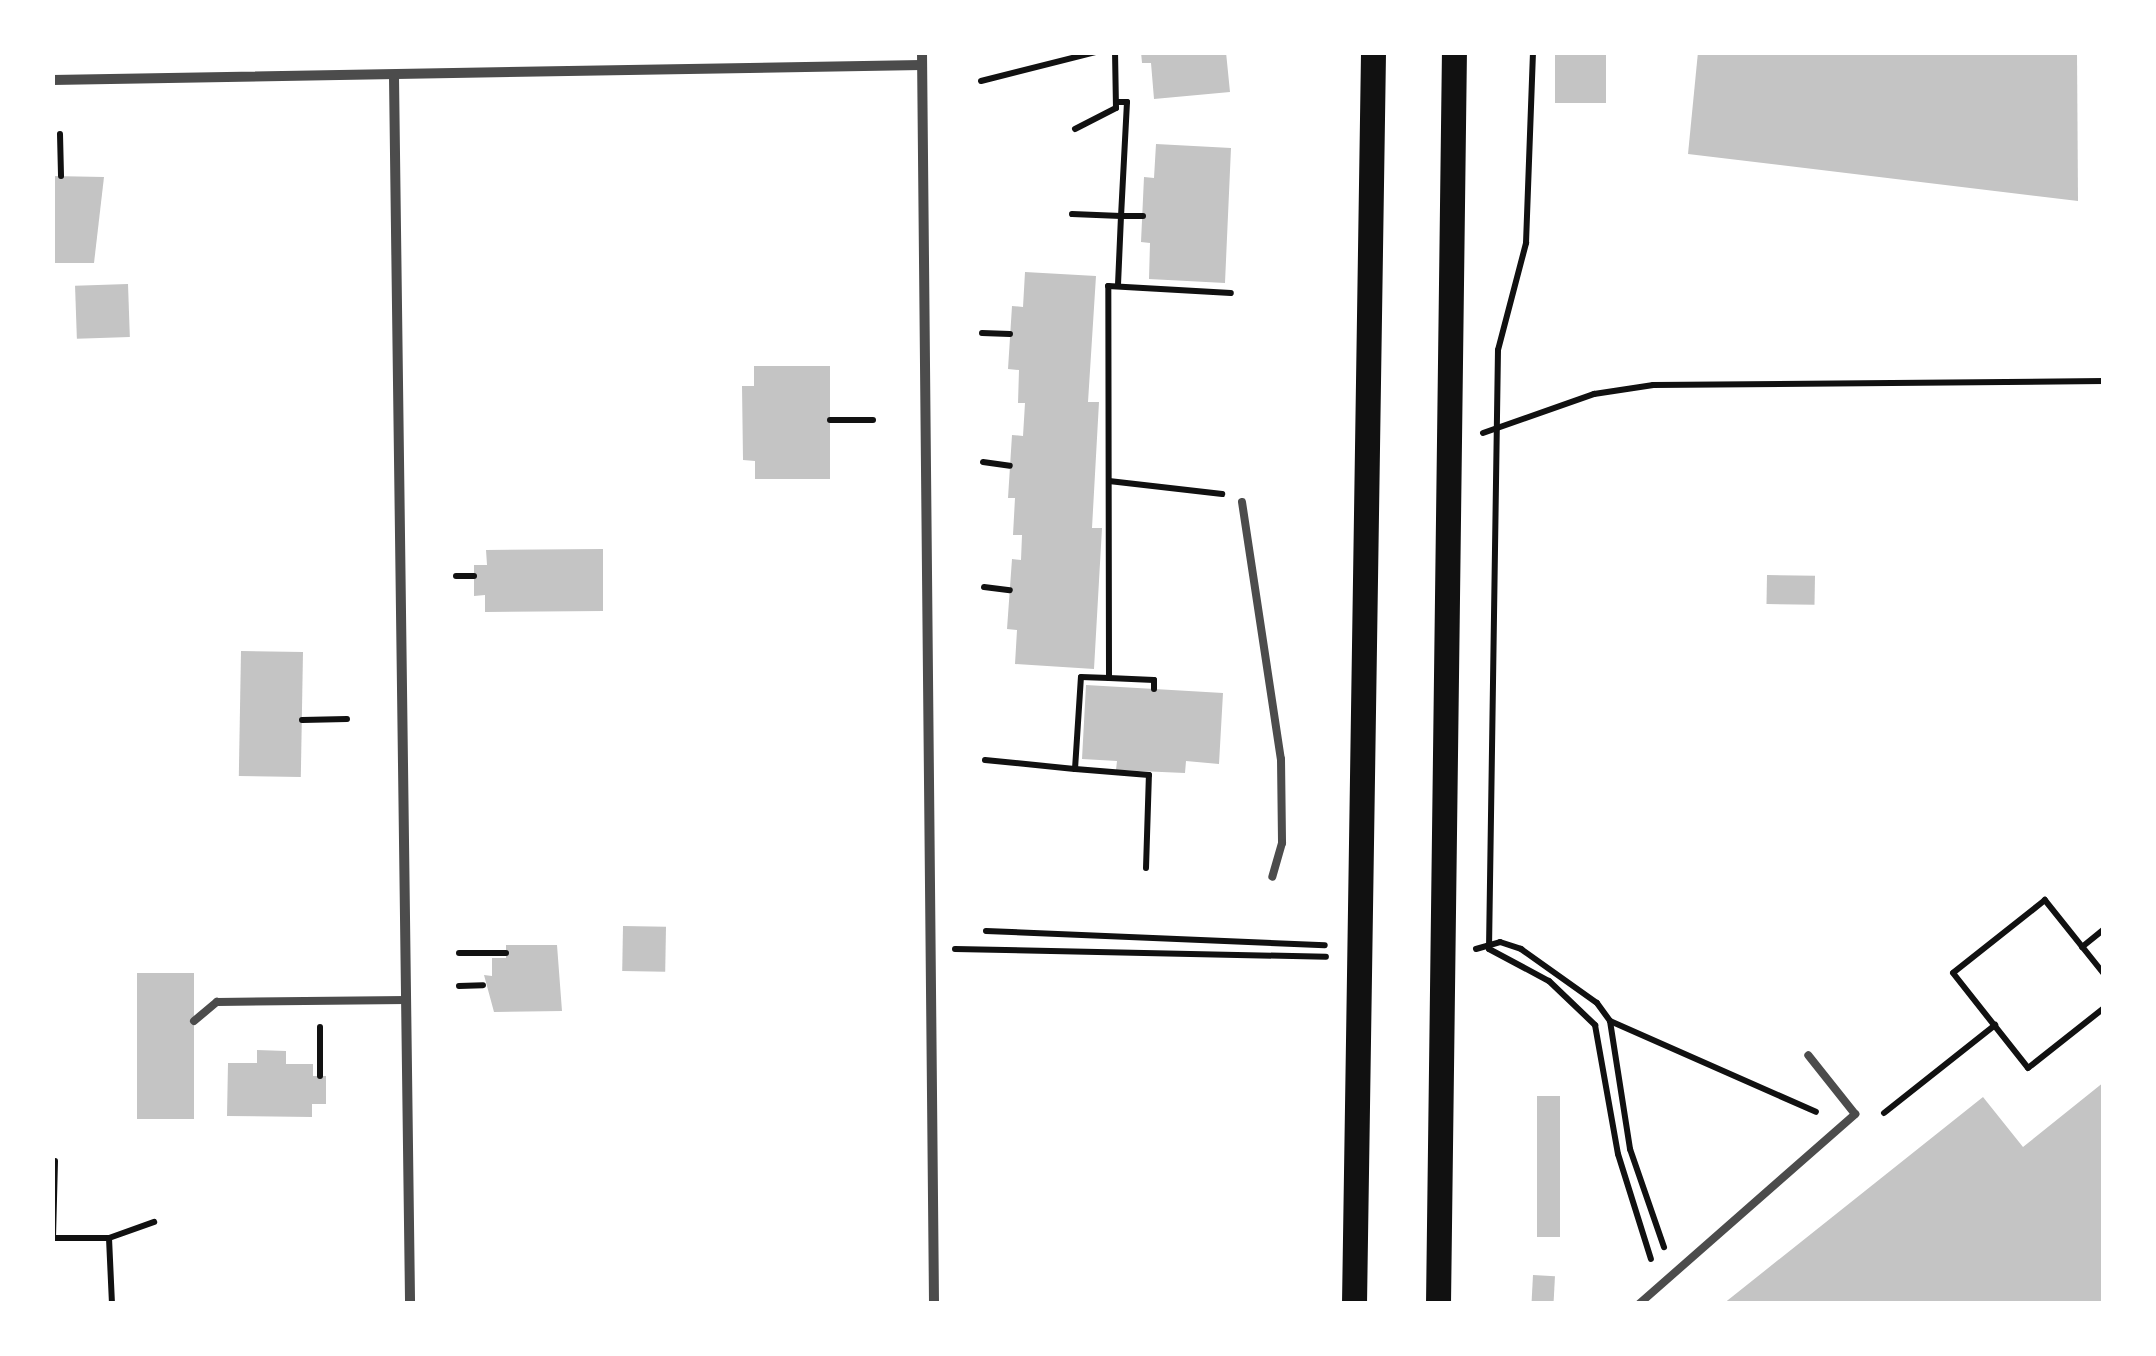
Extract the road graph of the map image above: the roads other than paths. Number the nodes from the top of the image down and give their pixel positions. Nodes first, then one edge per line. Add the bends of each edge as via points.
1 (922, 52) edge
2 (1373, 52) edge
3 (1454, 52) edge
4 (922, 65) junction
5 (394, 77) junction
6 (52, 80) edge
7 (1242, 502) road end
8 (1272, 877) dead end
9 (407, 1000) junction
10 (194, 1021) dead end
11 (1808, 1056) dead end
12 (410, 1304) edge
13 (934, 1304) edge
14 (1354, 1304) edge
15 (1438, 1304) edge
16 (1639, 1304) edge

1 - 4 street
2 - 14 main road
3 - 15 main road
4 - 5 street
4 - 13 street
5 - 6 street
5 - 9 street
7 - 8 lane via 1281,759 1282,843
9 - 10 lane via 217,1002
9 - 12 street
11 - 16 lane via 1855,1114

